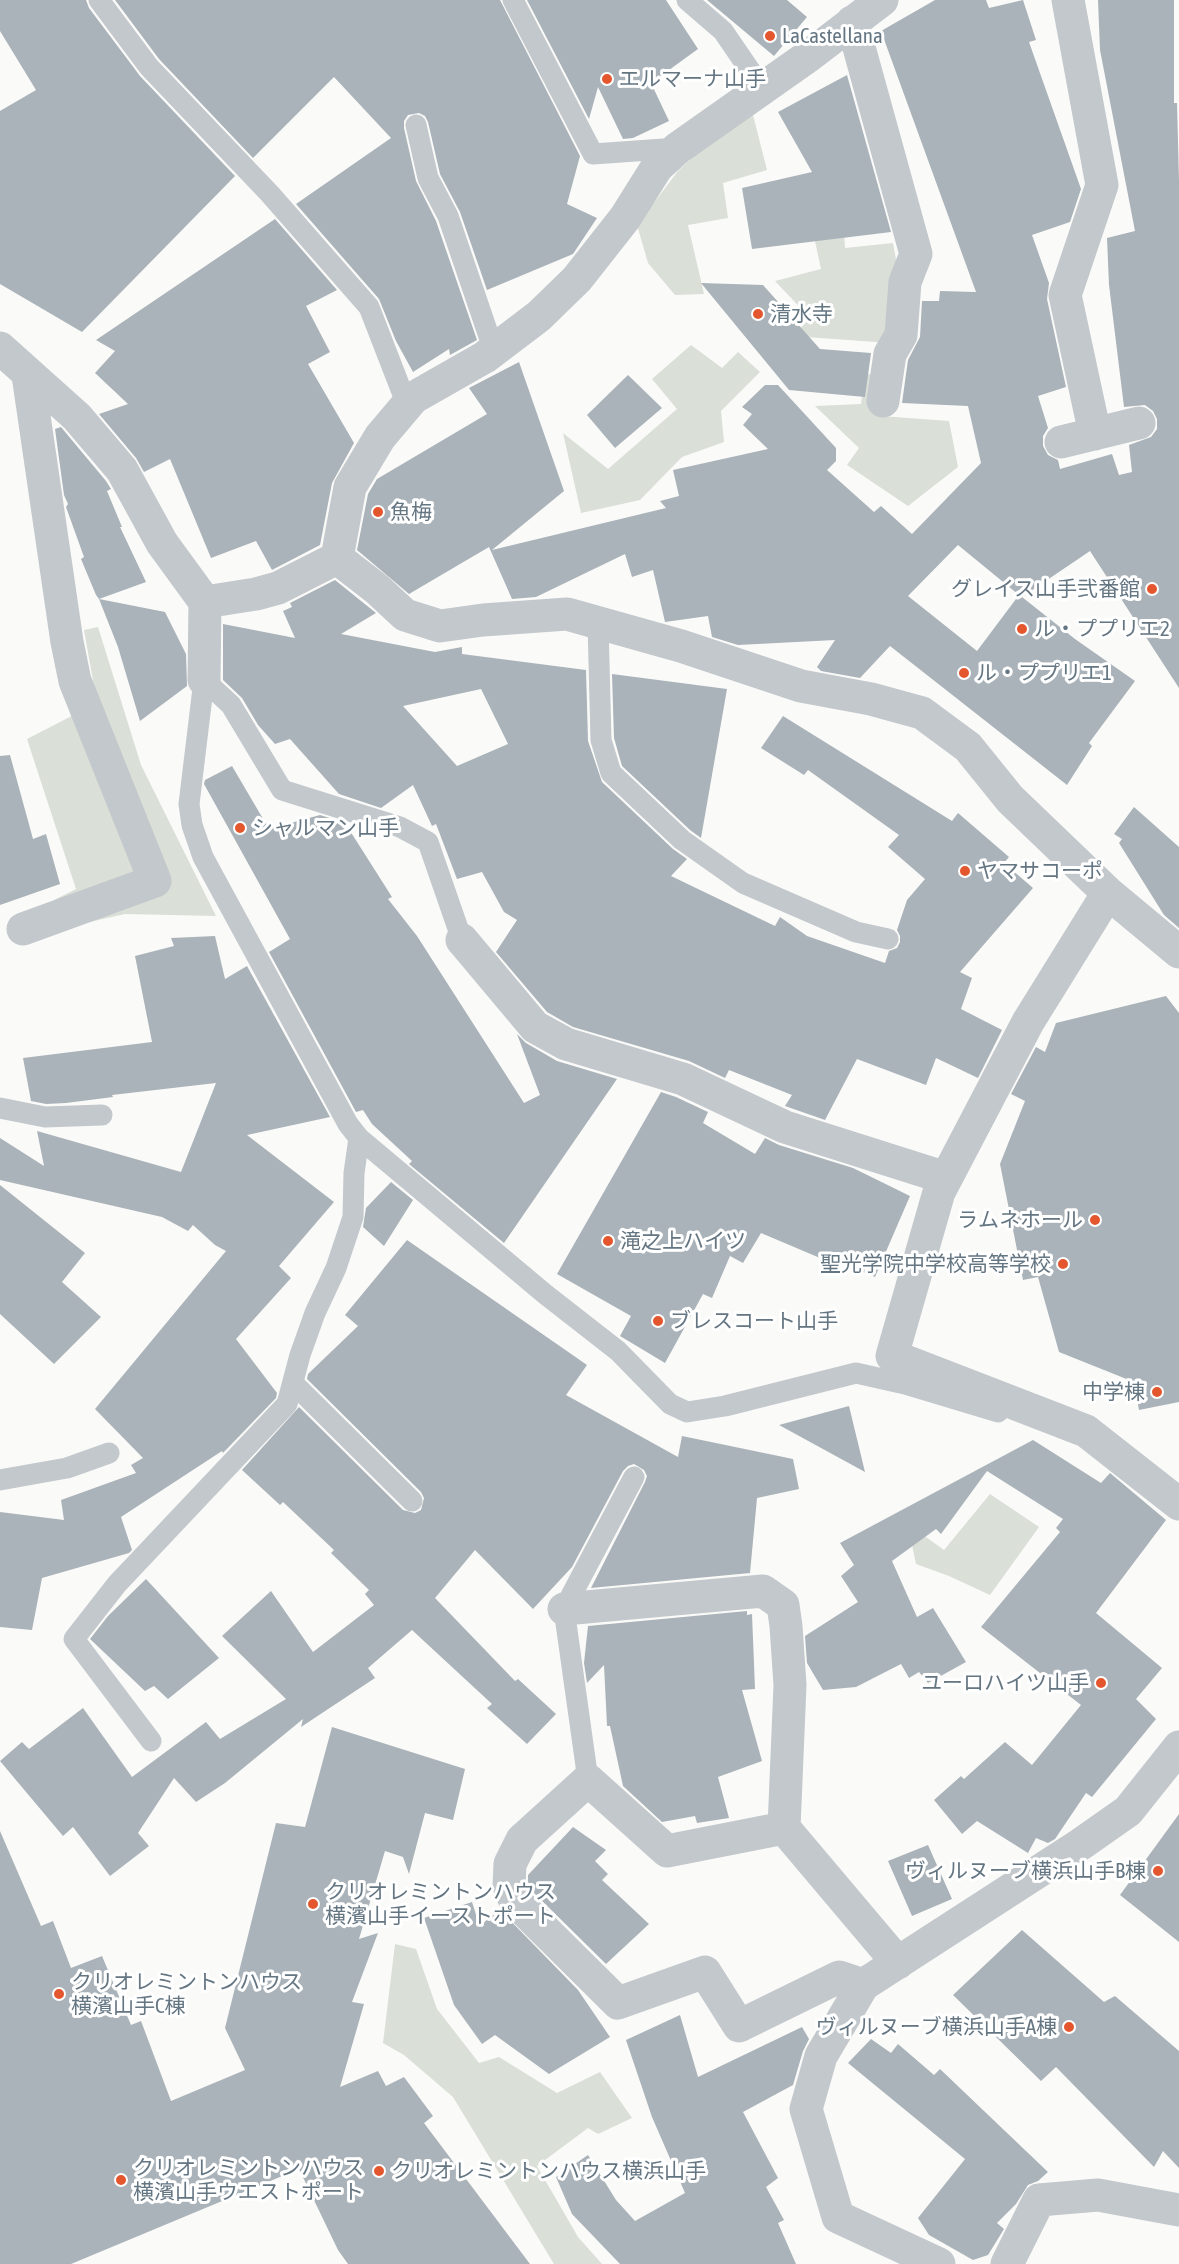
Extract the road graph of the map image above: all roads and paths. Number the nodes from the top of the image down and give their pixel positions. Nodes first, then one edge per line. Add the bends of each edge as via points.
1 (99, 0) edge
2 (513, 0) edge
3 (687, 0) edge
4 (882, 0) edge
5 (1068, 0) edge
6 (852, 22) junction
7 (762, 88) junction
8 (416, 125) dead end
9 (678, 148) junction
10 (0, 348) edge
11 (494, 351) junction
12 (28, 375) junction
13 (883, 401) dead end
14 (407, 405) junction
15 (1139, 423) dead end
16 (1095, 434) junction
17 (1061, 442) dead end
18 (338, 558) junction
19 (206, 602) junction
20 (598, 623) junction
21 (204, 680) junction
22 (1108, 893) junction
23 (23, 929) dead end
24 (888, 939) dead end
25 (462, 940) joint
26 (1179, 952) edge
27 (0, 1108) edge
28 (102, 1114) dead end
29 (359, 1138) junction
30 (946, 1178) junction
31 (293, 1383) junction
32 (1086, 1431) junction
33 (109, 1453) dead end
34 (634, 1477) dead end
35 (0, 1480) edge
36 (412, 1501) dead end
37 (1179, 1504) edge
38 (564, 1609) junction
39 (151, 1741) dead end
40 (1179, 1747) edge
41 (588, 1780) junction
42 (784, 1828) junction
43 (898, 1963) junction
44 (863, 1985) junction
45 (1179, 2210) edge
46 (939, 2264) edge
47 (1007, 2264) edge

1 - 14 lane via 149,67 270,194 369,307
2 - 9 lane via 593,154
3 - 7 lane via 723,31
4 - 6 street
5 - 16 street via 1102,185 1065,295
6 - 7 street
6 - 13 street via 916,254 905,282 901,335 890,354
7 - 9 street
8 - 11 lane via 428,178 448,216
9 - 11 street via 657,167 625,218 577,279 539,316
10 - 12 street
11 - 14 street
12 - 19 street via 77,417 122,470 162,543
12 - 23 street via 75,681 155,881
14 - 18 street via 380,437 350,487
15 - 16 street
16 - 17 street
18 - 19 street via 278,588
18 - 20 street via 405,615 440,626 567,614
19 - 21 street
20 - 22 street via 801,686 922,713 968,747 1010,799
20 - 24 lane via 601,740 612,773 682,840 743,883 856,932
21 - 25 lane via 231,705 282,790 400,827 428,842
21 - 29 lane via 189,804 202,857
22 - 26 street
22 - 30 street via 1028,1022
25 - 30 street via 535,1027 566,1044 683,1079 785,1127
27 - 28 lane via 45,1117
29 - 31 lane via 353,1217 315,1313
29 - 32 lane via 618,1352 670,1404 687,1412 856,1373 905,1384 1072,1436
30 - 32 street via 892,1356
31 - 36 lane
31 - 39 lane via 287,1404 117,1584 74,1639
32 - 37 street
33 - 35 lane via 68,1468
34 - 38 lane
38 - 41 lane
38 - 42 street via 763,1591 783,1605 790,1685
40 - 43 street via 1128,1810
41 - 42 street via 667,1851
41 - 44 street via 522,1840 510,1864 509,1886 514,1900 618,2003 705,1972 739,2026 839,1977
42 - 43 street
43 - 44 street
44 - 46 street via 821,2056 806,2109 838,2217
45 - 47 street via 1098,2195 1039,2200

